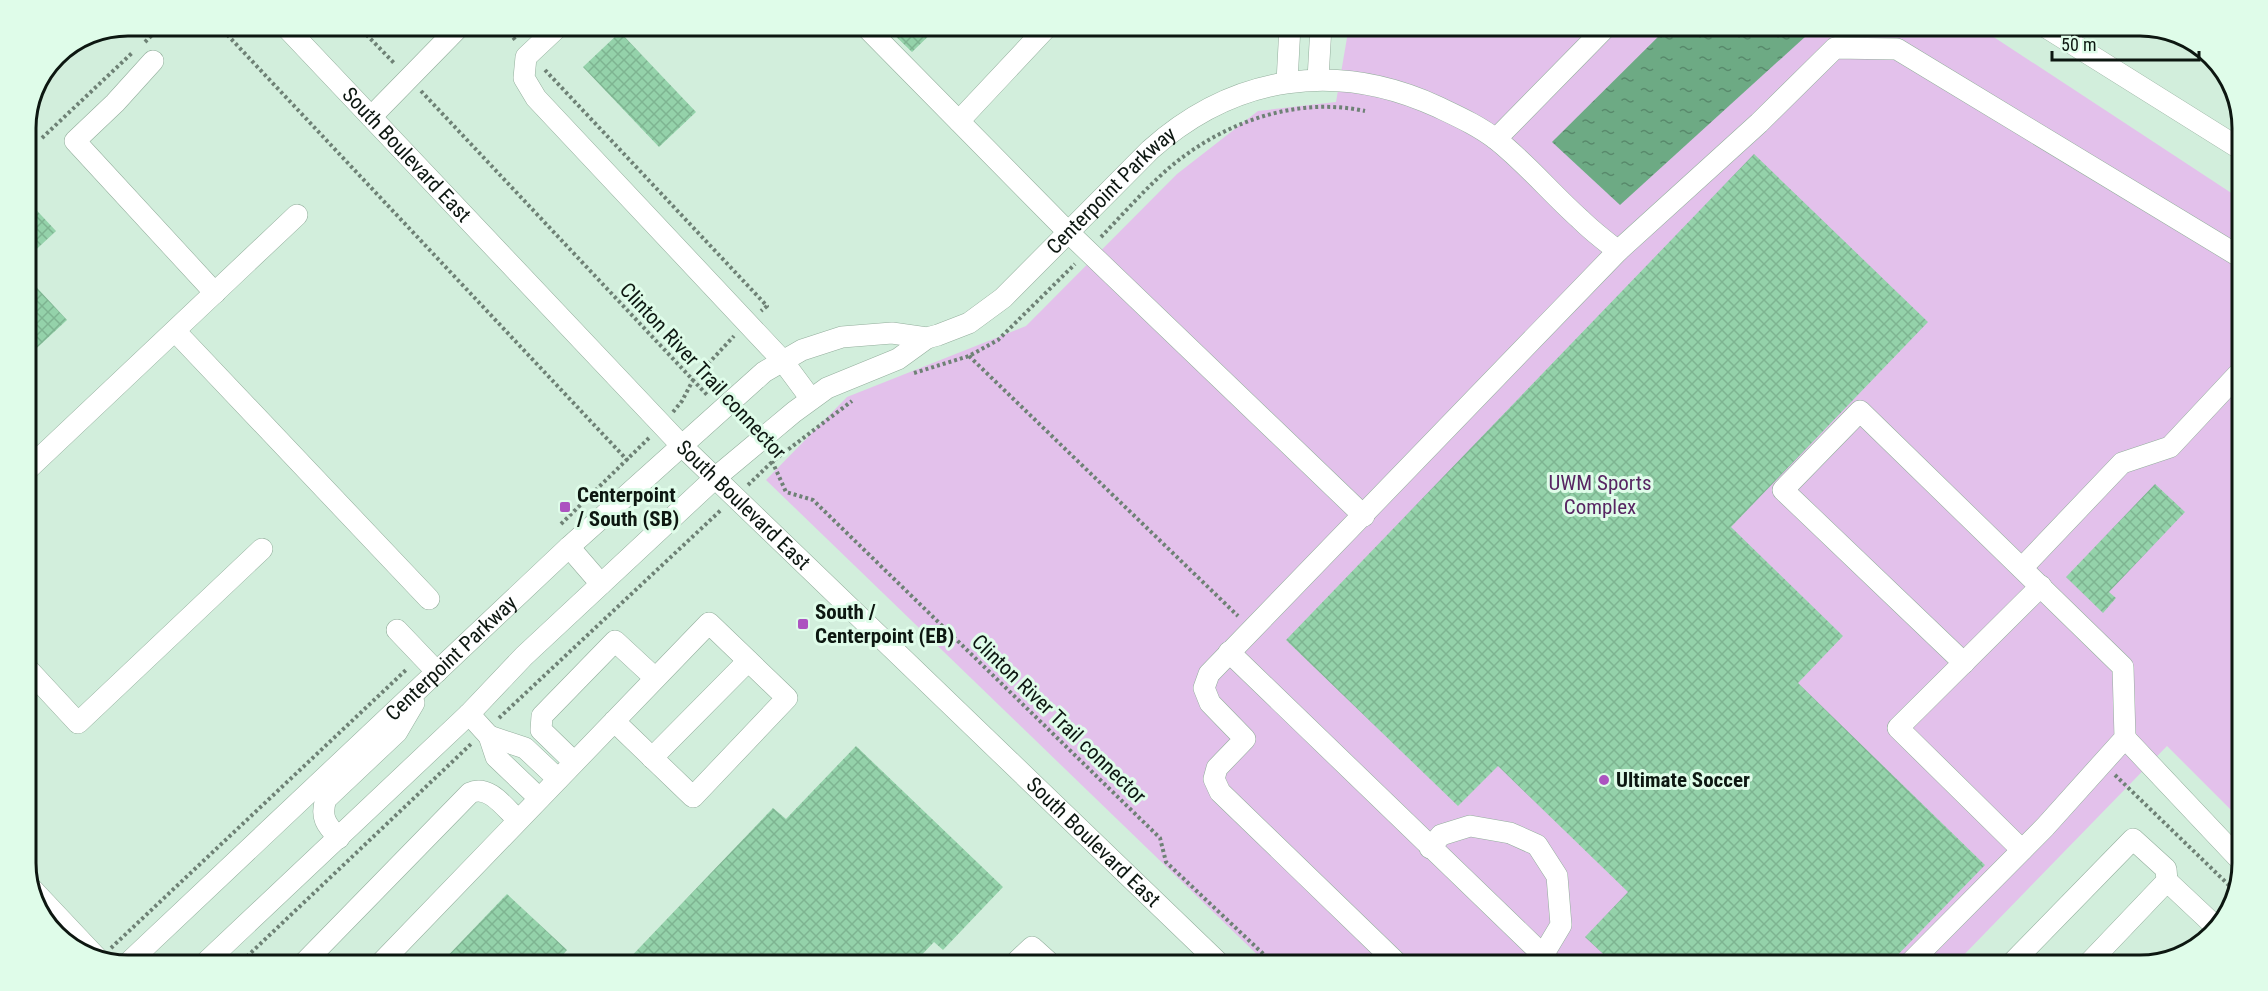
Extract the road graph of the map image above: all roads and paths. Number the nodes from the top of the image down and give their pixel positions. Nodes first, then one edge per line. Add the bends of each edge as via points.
1 (150, 36) edge
2 (228, 36) edge
3 (294, 36) edge
4 (368, 36) edge
5 (450, 36) edge
6 (512, 36) edge
7 (548, 36) edge
8 (875, 36) edge
9 (1039, 36) edge
10 (1289, 36) edge
11 (1320, 36) edge
12 (1597, 36) edge
13 (2060, 36) edge
14 (519, 44) dead end
15 (153, 62) dead end
16 (537, 62) dead end
17 (400, 70) dead end
18 (1318, 79) junction
19 (1287, 82) junction
20 (417, 88) dead end
21 (1365, 111) dead end
22 (371, 117) junction
23 (959, 121) junction
24 (42, 138) dead end
25 (1496, 139) junction
26 (2232, 144) edge
27 (297, 215) dead end
28 (1068, 232) junction
29 (1097, 241) dead end
30 (1618, 251) junction
31 (2232, 252) edge
32 (1080, 259) dead end
33 (215, 293) junction
34 (756, 315) dead end
35 (175, 331) junction
36 (737, 333) dead end
37 (927, 338) junction
38 (969, 356) junction
39 (782, 360) junction
40 (913, 374) dead end
41 (693, 380) junction
42 (2232, 381) edge
43 (810, 399) junction
44 (853, 400) dead end
45 (682, 401) dead end
46 (721, 409) junction
47 (756, 445) junction
48 (682, 446) junction
49 (773, 461) junction
50 (36, 462) edge
51 (760, 473) dead end
52 (715, 478) junction
53 (645, 479) junction
54 (677, 512) junction
55 (1364, 516) junction
56 (712, 518) dead end
57 (696, 533) junction
58 (569, 547) junction
59 (262, 549) dead end
60 (2022, 568) junction
61 (601, 584) junction
62 (2041, 586) junction
63 (429, 599) dead end
64 (1244, 622) dead end
65 (397, 630) dead end
66 (1229, 652) junction
67 (748, 661) junction
68 (413, 663) dead end
69 (1964, 663) junction
70 (36, 678) edge
71 (431, 678) junction
72 (655, 678) junction
73 (469, 714) junction
74 (504, 714) dead end
75 (615, 721) junction
76 (489, 736) junction
77 (2125, 738) junction
78 (467, 747) dead end
79 (652, 758) junction
80 (574, 762) junction
81 (2103, 764) junction
82 (558, 779) junction
83 (539, 798) junction
84 (518, 820) junction
85 (339, 838) junction
86 (2232, 847) edge
87 (1430, 848) junction
88 (2022, 850) junction
89 (2167, 881) junction
90 (2229, 886) edge
91 (43, 899) edge
92 (2210, 922) edge
93 (99, 950) edge
94 (106, 952) edge
95 (137, 955) edge
96 (215, 955) edge
97 (250, 955) edge
98 (313, 955) edge
99 (389, 955) edge
100 (1024, 955) edge
101 (1040, 955) edge
102 (1210, 955) edge
103 (1264, 955) edge
104 (1388, 955) edge
105 (1536, 955) edge
106 (1546, 955) edge
107 (1919, 955) edge
108 (2021, 955) edge
109 (2097, 955) edge

1 - 24 path
2 - 53 path
3 - 22 street, South Boulevard East
4 - 17 path
5 - 22 street
6 - 14 path
7 - 39 street via 526,57 524,78 536,98
8 - 23 street
9 - 23 street
10 - 19 street
11 - 18 street
12 - 25 street
13 - 26 street
15 - 33 street via 75,141
16 - 34 path via 767,306
18 - 19 street, Centerpoint Parkway
18 - 25 street, Centerpoint Parkway via 1338,78 1407,94 1475,125
19 - 28 street, Centerpoint Parkway via 1230,99 1177,128 1142,157
20 - 41 path, Clinton River Trail connector
21 - 29 path via 1309,107 1239,124 1200,144 1168,169
22 - 48 street, South Boulevard East
23 - 28 street
25 - 30 street, Centerpoint Parkway
27 - 33 street
28 - 37 street, Centerpoint Parkway via 989,310 959,328
28 - 55 street
30 - 31 street via 1835,48 1897,48
30 - 55 street
32 - 38 path via 998,340
33 - 35 street
35 - 50 street
35 - 63 street
36 - 41 path
37 - 39 street, Centerpoint Parkway via 892,333 842,337
37 - 43 street, Centerpoint Parkway via 898,359 854,375
38 - 40 path
38 - 64 path
39 - 43 street
39 - 46 street, Centerpoint Parkway
41 - 45 path
41 - 46 path, Clinton River Trail connector
42 - 60 street via 2170,447 2122,463
43 - 47 street, Centerpoint Parkway
44 - 49 path
46 - 48 street, Centerpoint Parkway
47 - 49 path, Clinton River Trail connector
47 - 52 street, Centerpoint Parkway
48 - 52 street, South Boulevard East
48 - 53 street, Centerpoint Parkway
49 - 51 path
49 - 103 path, Clinton River Trail connector via 786,492 813,500 1160,838 1166,861
52 - 54 street, Centerpoint Parkway
52 - 102 street, South Boulevard East
53 - 58 street, Centerpoint Parkway
54 - 57 path
54 - 61 street, Centerpoint Parkway
55 - 66 street
56 - 57 path
57 - 74 path
58 - 61 street
58 - 71 street, Centerpoint Parkway
59 - 70 street via 78,723
60 - 62 street
60 - 69 street via 1860,411 1783,490
61 - 73 street, Centerpoint Parkway
62 - 69 street
62 - 77 street via 2123,667
65 - 71 street
66 - 87 street
66 - 104 street via 1209,674 1204,688 1210,703 1245,739 1217,768 1214,779 1220,792
67 - 72 street via 709,623
67 - 79 street
67 - 79 street via 787,698 693,797
68 - 94 path
69 - 88 street via 1898,728
71 - 85 street via 398,732 326,799 322,812 326,825
71 - 95 street, Centerpoint Parkway
72 - 75 street
72 - 80 street via 615,641 542,716 542,730
73 - 76 street
73 - 85 street, Centerpoint Parkway
75 - 79 street
75 - 80 street
76 - 82 street via 525,748
76 - 83 street via 496,757
77 - 81 street
77 - 86 street
78 - 97 path
80 - 82 street
81 - 88 street
81 - 90 path
82 - 83 street
83 - 84 street
84 - 98 street via 486,791 470,793
84 - 99 street
85 - 96 street, Centerpoint Parkway
87 - 105 street
87 - 106 street via 1441,835 1470,826 1510,833 1537,845 1557,876 1561,925
88 - 107 street
89 - 92 street
89 - 108 street via 2166,869 2133,839
89 - 109 street
91 - 93 street
100 - 101 street via 1032,947

